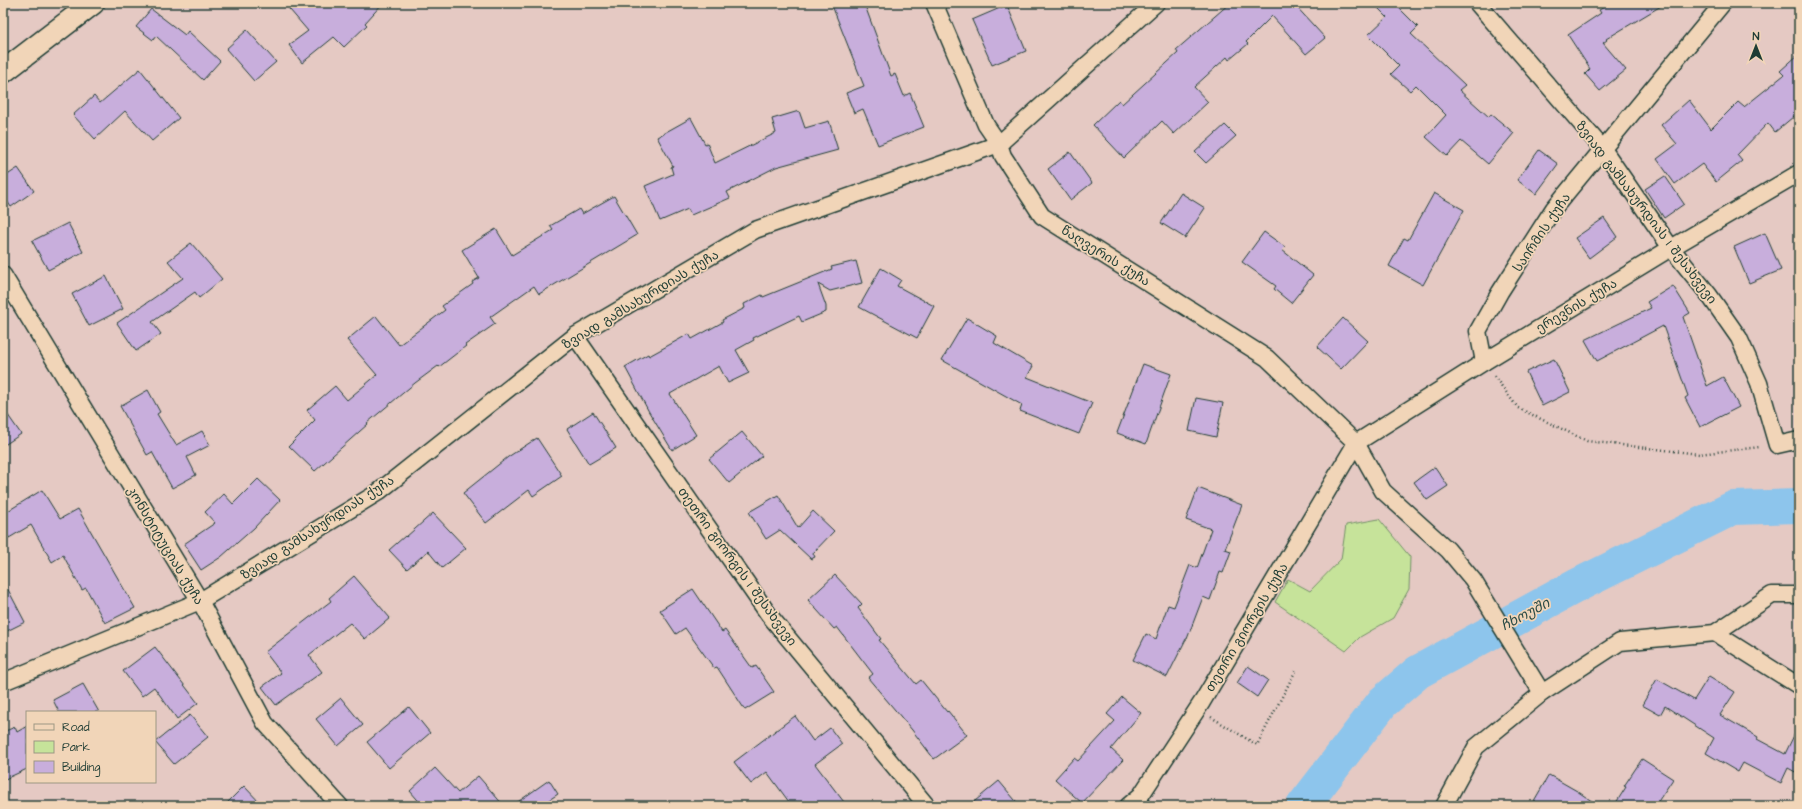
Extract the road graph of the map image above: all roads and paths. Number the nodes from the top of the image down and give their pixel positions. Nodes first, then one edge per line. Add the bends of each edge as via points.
1 (93, 3) edge
2 (934, 3) edge
3 (1156, 3) edge
4 (1478, 3) edge
5 (1723, 3) edge
6 (3, 72) edge
7 (999, 144) junction
8 (1603, 149) junction
9 (1799, 173) edge
10 (1671, 248) junction
11 (3, 275) edge
12 (576, 336) junction
13 (1484, 362) junction
14 (1799, 440) edge
15 (1356, 443) junction
16 (1777, 445) junction
17 (1799, 595) edge
18 (200, 601) junction
19 (1715, 633) junction
20 (1296, 670) dead end
21 (3, 682) edge
22 (1799, 686) edge
23 (1542, 693) junction
24 (1198, 709) junction
25 (340, 806) edge
26 (926, 806) edge
27 (1128, 806) edge
28 (1444, 806) edge

1 - 6 main road
2 - 7 street, წაღვერის ქუჩა via 986,125
3 - 7 street, ზვიად გამსახურდიას ქუჩა
4 - 8 street, ზვიად გამსახურდიას I შესახვევი
5 - 8 street, საირმის ქუჩა
7 - 12 street, ზვიად გამსახურდიას ქუჩა via 755,230
7 - 15 street, წაღვერის ქუჩა via 1003,156 1042,216 1268,358
8 - 10 street, ზვიად გამსახურდიას I შესახვევი
8 - 13 street, საირმის ქუჩა via 1554,208 1478,331
9 - 10 street, ერევნის ქუჩა
10 - 13 street, ერევნის ქუჩა
10 - 16 street, ზვიად გამსახურდიას I შესახვევი via 1739,338 1760,383
11 - 18 street, კონსტიტუციას ქუჩა
12 - 18 street, ზვიად გამსახურდიას ქუჩა via 377,493
12 - 26 street, თეთრი გიორგის I შესახვევი via 770,614
13 - 15 street, ერევნის ქუჩა
13 - 16 path via 1518,408 1587,441 1699,454
14 - 16 street
15 - 23 street, წაღვერის ქუჩა via 1383,491 1448,550 1473,580
15 - 24 street, თეთრი გიორგის ქუჩა
17 - 19 street via 1772,595
18 - 21 street, ზვიად გამსახურდიას ქუჩა
18 - 25 street, კონსტიტუციას ქუჩა via 266,723
19 - 22 street
19 - 23 street via 1620,642
20 - 24 path via 1257,745
23 - 28 street via 1476,747
24 - 27 street, თეთრი გიორგის ქუჩა via 1142,795

